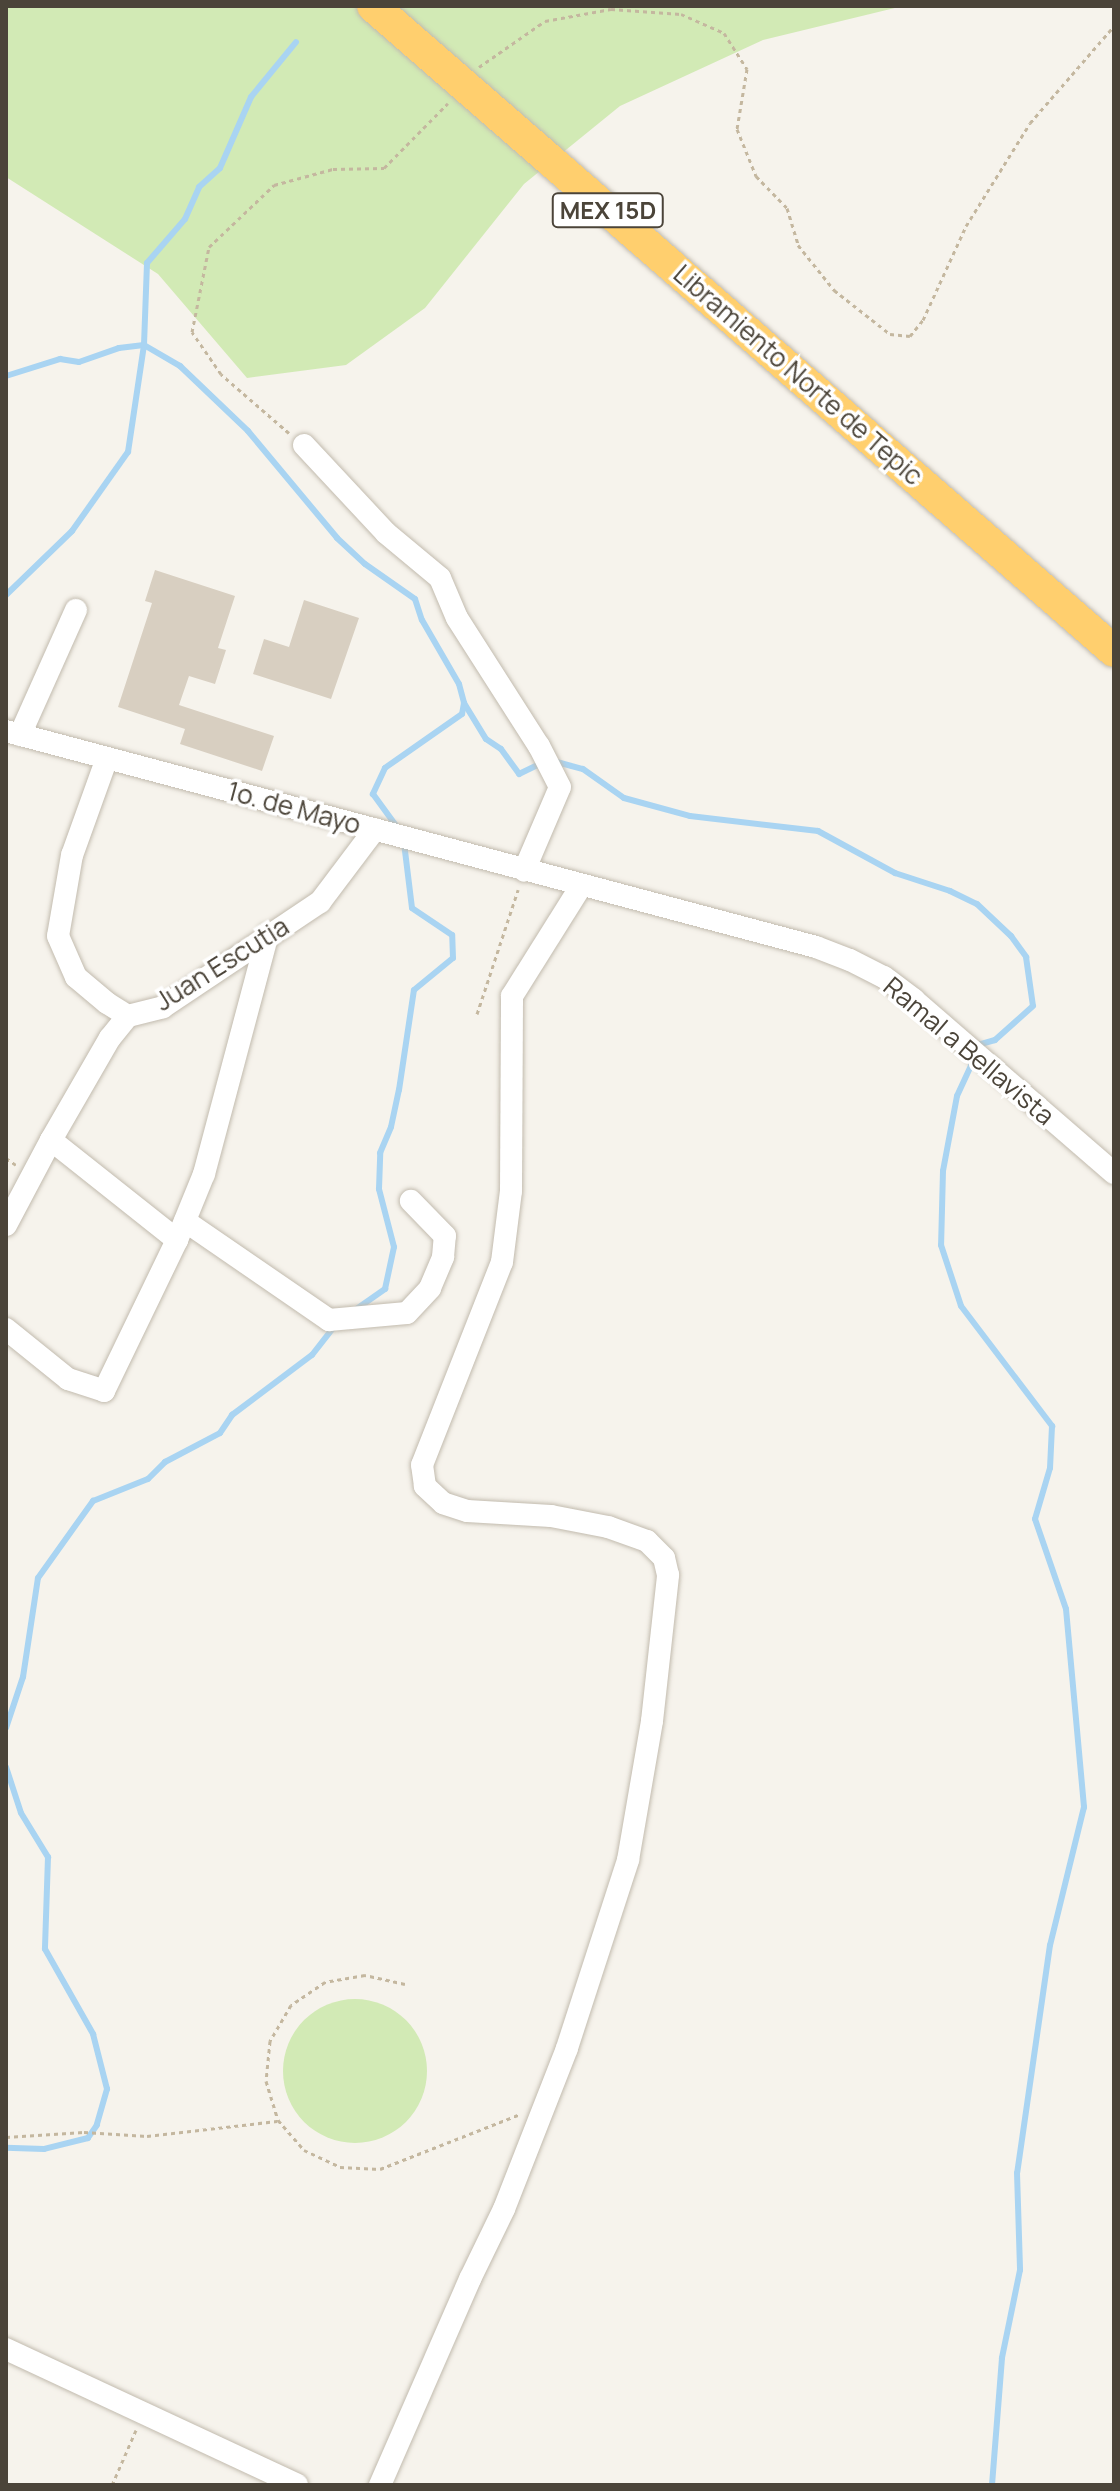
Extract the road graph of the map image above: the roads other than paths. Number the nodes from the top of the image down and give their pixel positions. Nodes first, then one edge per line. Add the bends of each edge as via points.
1 (373, 6) edge
2 (304, 445) road end
3 (76, 610) dead end
4 (1112, 647) edge
5 (13, 733) edge
6 (107, 758) junction
7 (375, 829) junction
8 (524, 871) junction
9 (581, 886) junction
10 (268, 934) junction
11 (128, 1016) junction
12 (1072, 1137) junction
13 (51, 1140) junction
14 (1114, 1153) edge
15 (1114, 1173) edge
16 (411, 1201) dead end
17 (6, 1225) edge
18 (181, 1231) junction
19 (6, 1329) edge
20 (6, 2349) edge
21 (297, 2485) edge
22 (380, 2485) edge

1 - 4 highway, Libramiento Norte de Tepic / MEX 15D via 843,413 880,422
2 - 8 street via 386,533 440,578 457,618 539,746 560,787
3 - 5 street
5 - 6 street, 1o. de Mayo
6 - 7 street, 1o. de Mayo
6 - 11 street via 72,855 58,936 76,977
7 - 8 street, 1o. de Mayo
7 - 10 street, Juan Escutia via 320,902
8 - 9 street, 1o. de Mayo
9 - 12 street, Ramal a Bellavista via 816,947 884,977
9 - 22 street via 512,996 511,1191 502,1262 422,1465 425,1486 443,1503 467,1511 551,1516 608,1527 647,1541 664,1558 668,1575 652,1721 628,1860 547,2103
10 - 11 street, Juan Escutia via 163,1007
10 - 18 street via 204,1174
11 - 13 street, Juan Escutia
12 - 14 street
12 - 15 street, Ramal a Bellavista
13 - 17 street, Juan Escutia
13 - 18 street
16 - 18 street via 445,1236 430,1288 407,1313 329,1320
18 - 19 street via 104,1391 68,1379
20 - 21 street

